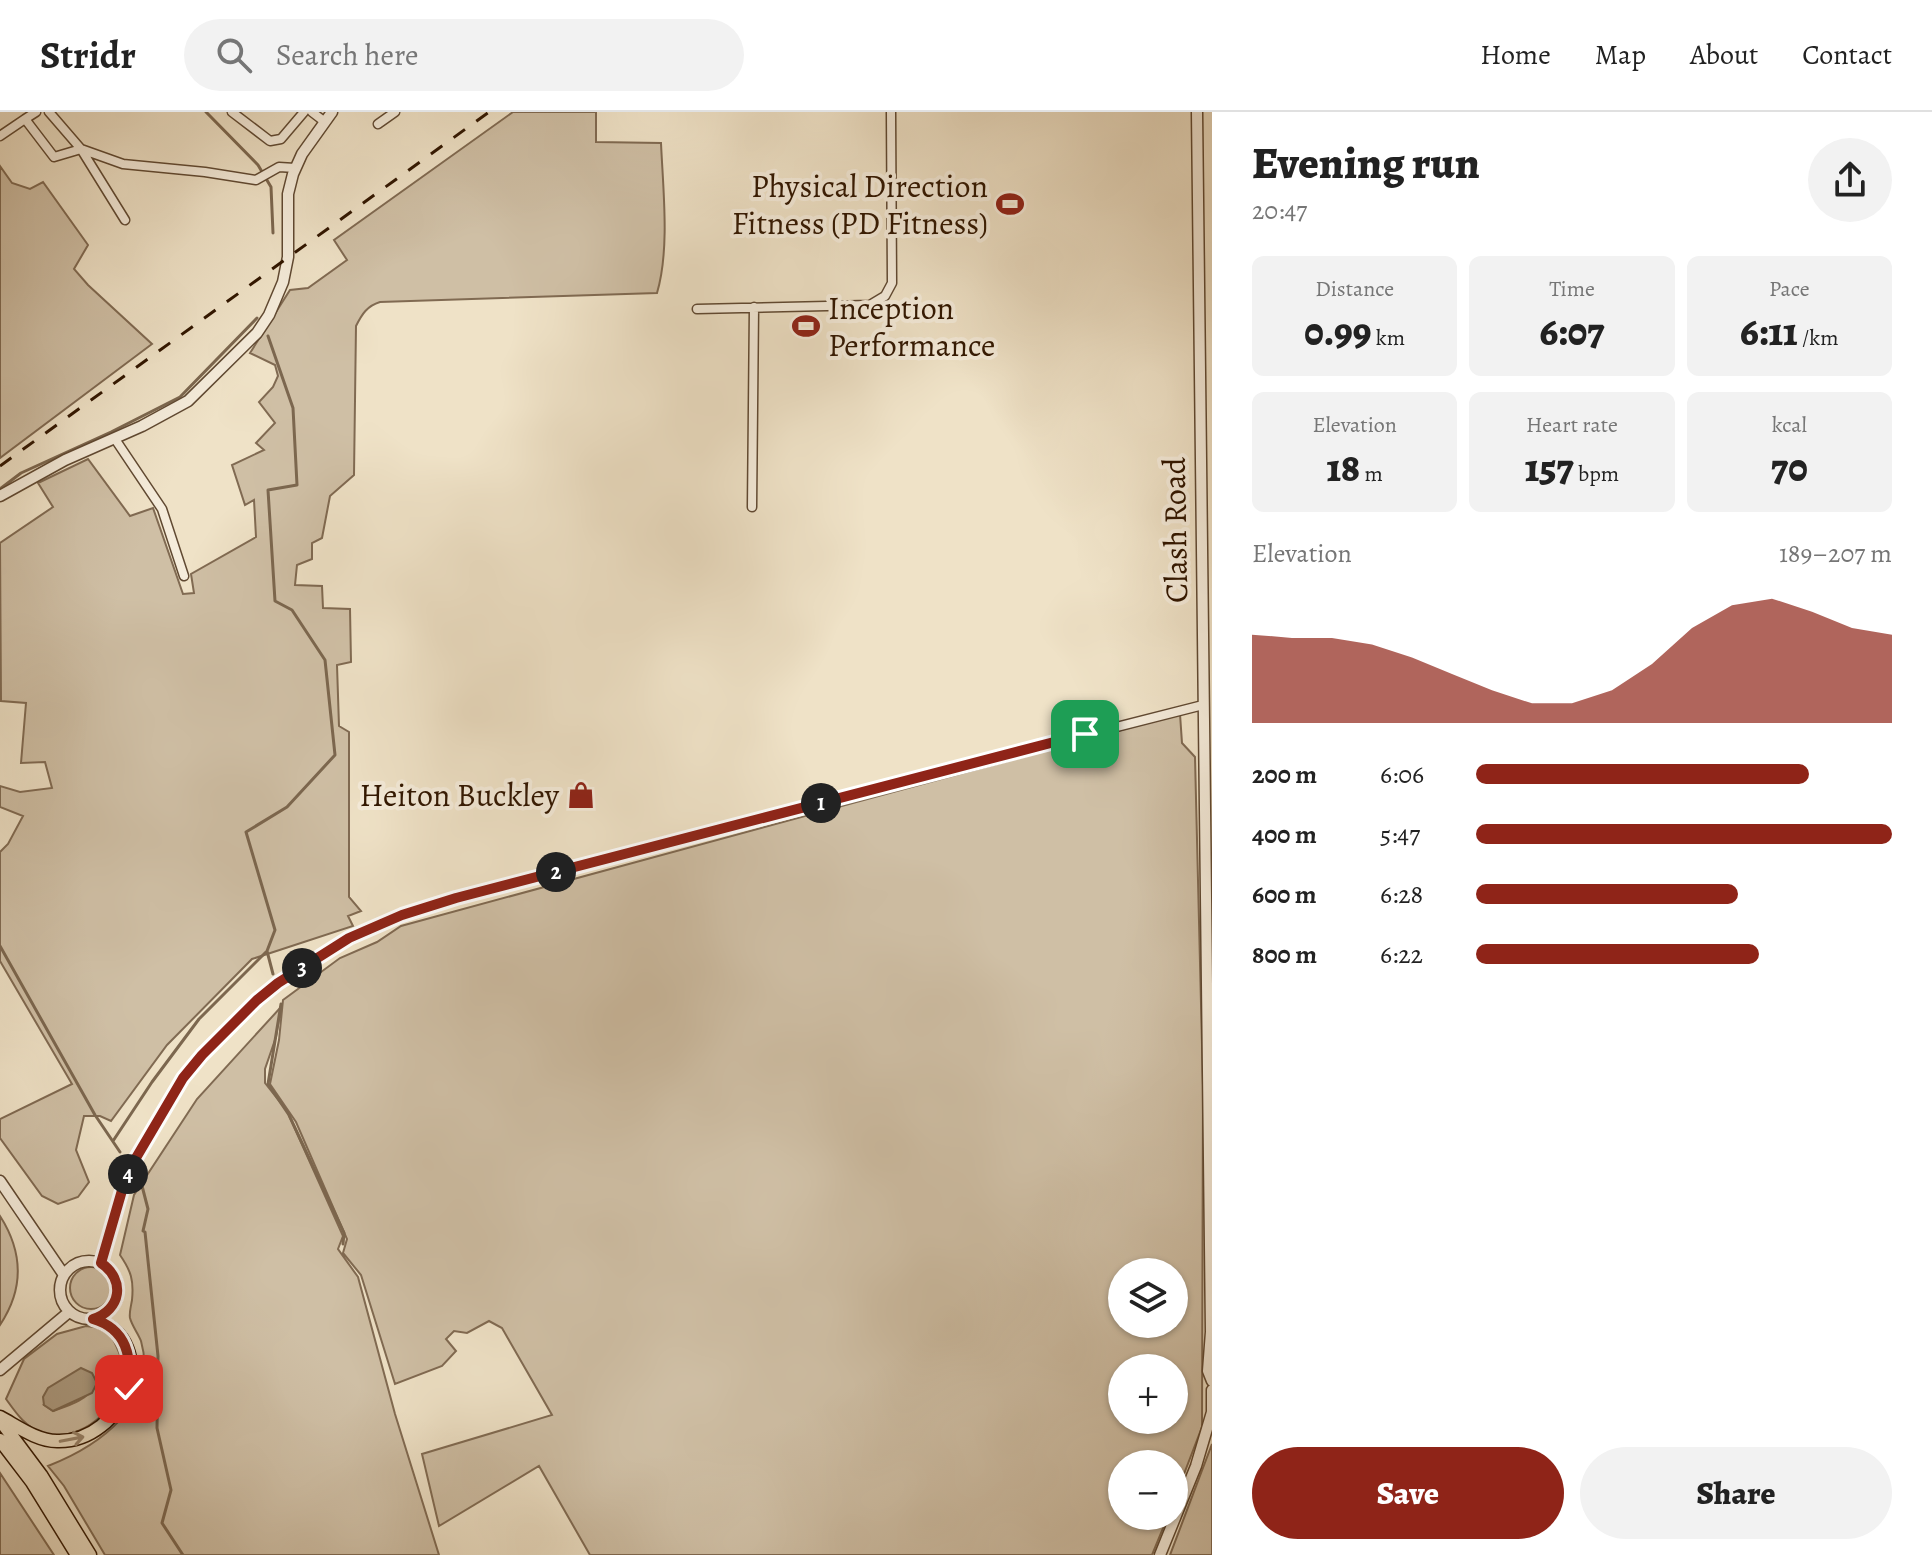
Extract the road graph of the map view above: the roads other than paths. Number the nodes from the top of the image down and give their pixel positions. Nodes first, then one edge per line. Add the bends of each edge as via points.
1 (36, 112) edge
2 (49, 112) edge
3 (232, 112) edge
4 (304, 112) edge
5 (312, 112) edge
6 (332, 112) edge
7 (395, 112) edge
8 (891, 112) edge
9 (1197, 112) edge
10 (25, 119) junction
11 (325, 122) junction
12 (378, 124) dead end
13 (0, 136) edge
14 (81, 149) junction
15 (295, 168) junction
16 (125, 220) dead end
17 (754, 307) junction
18 (697, 309) dead end
19 (115, 439) junction
20 (0, 496) edge
21 (752, 507) dead end
22 (184, 576) dead end
23 (1203, 705) junction
24 (1208, 732) edge
25 (0, 1181) edge
26 (101, 1263) junction
27 (64, 1275) junction
28 (69, 1312) junction
29 (93, 1319) junction
30 (1212, 1332) edge
31 (1211, 1364) edge
32 (2, 1368) edge
33 (1212, 1381) edge
34 (1212, 1390) edge
35 (1212, 1413) edge
36 (0, 1418) edge
37 (0, 1440) edge
38 (77, 1555) edge
39 (90, 1555) edge
40 (1160, 1555) edge

1 - 10 street
2 - 14 street
3 - 4 street via 270,141 281,139
5 - 11 street
6 - 11 street
7 - 12 street
8 - 17 street via 890,289 870,305
9 - 23 street, Clash Road
10 - 13 street
10 - 14 street via 54,157
11 - 15 street
14 - 15 street via 123,164 256,180 279,167
14 - 16 street
15 - 19 street via 288,194 288,257 266,320 188,401
17 - 18 street
17 - 21 street
19 - 20 street
19 - 22 street via 162,509
23 - 24 street, Clash Road
23 - 26 street via 456,898 349,938 257,1000 183,1078 133,1163
24 - 30 street, Clash Road
25 - 27 street
26 - 27 street via 76,1264
26 - 29 street via 115,1276 118,1294 110,1311
27 - 28 street via 59,1290
28 - 29 street
28 - 32 street
36 -> 29 main road via 55,1442 90,1435 105,1424 120,1407 131,1374 122,1339 110,1324
30 - 31 street, Clash Road
31 - 33 street, Clash Road
34 - 35 street
35 - 40 street
36 - 39 main road
37 - 38 main road

